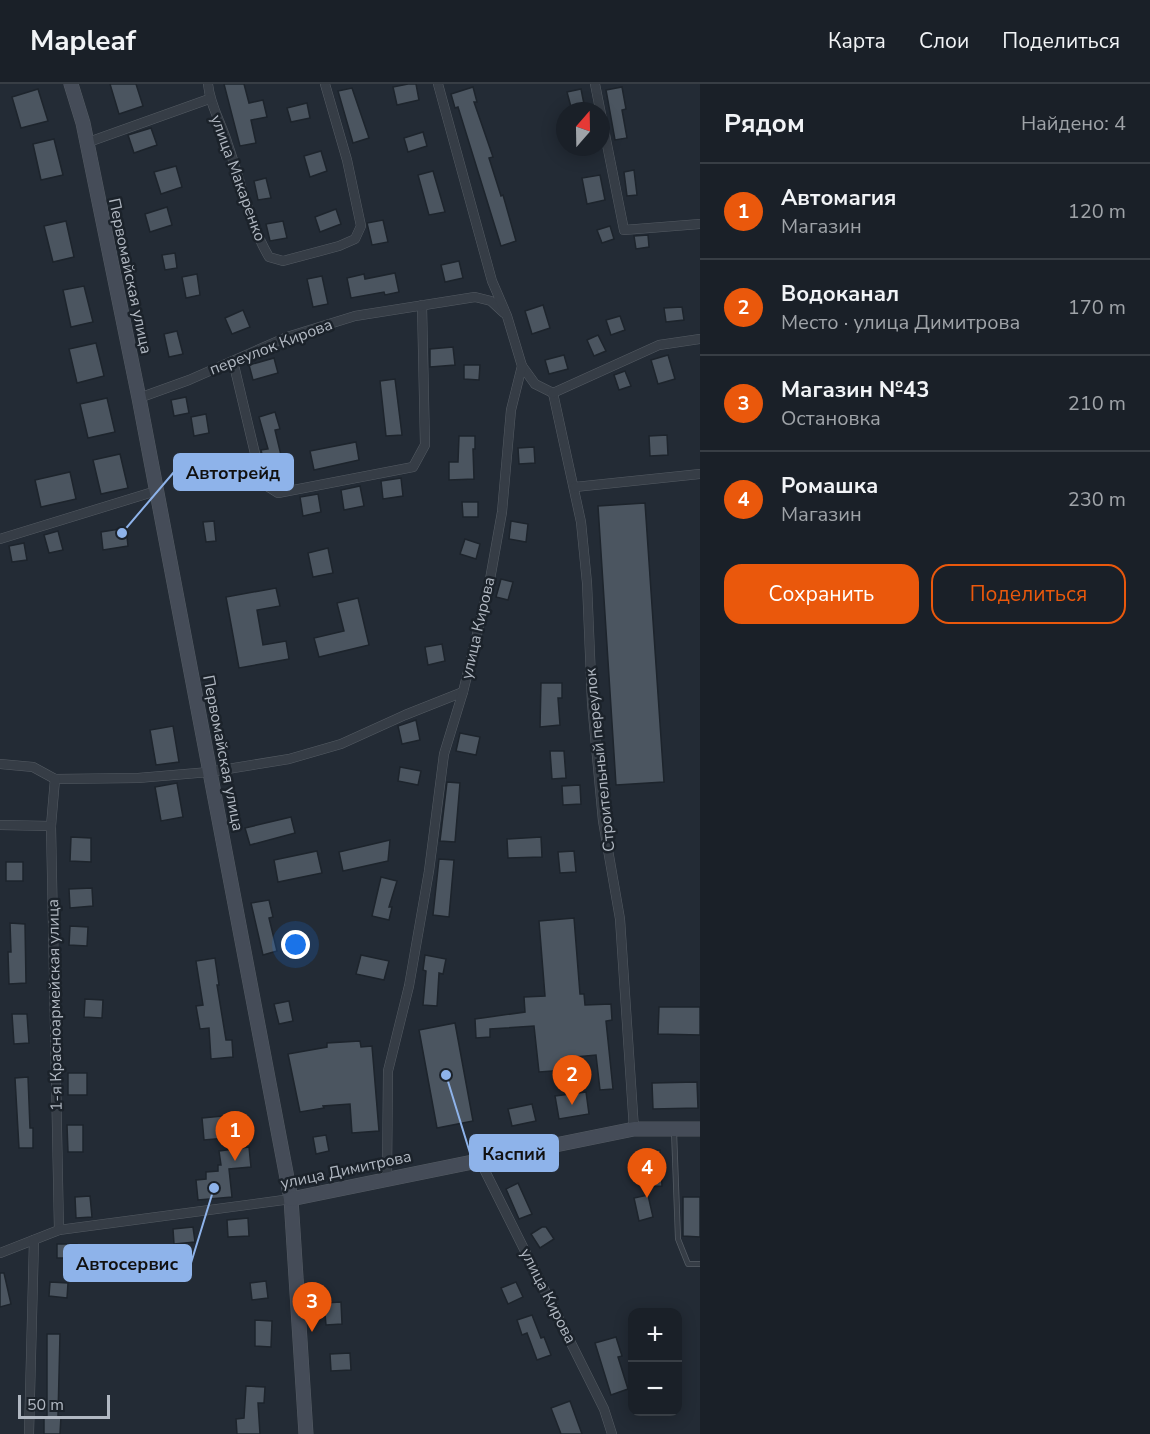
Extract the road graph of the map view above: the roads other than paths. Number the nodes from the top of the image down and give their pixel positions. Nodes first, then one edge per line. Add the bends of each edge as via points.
1 (71, 84) edge
2 (208, 84) edge
3 (325, 84) edge
4 (438, 84) edge
5 (595, 84) edge
6 (209, 99) junction
7 (86, 143) junction
8 (700, 224) edge
9 (422, 305) junction
10 (507, 316) junction
11 (700, 339) edge
12 (233, 361) junction
13 (522, 366) junction
14 (554, 393) junction
15 (139, 398) junction
16 (700, 474) edge
17 (574, 487) junction
18 (156, 491) junction
19 (0, 539) edge
20 (463, 692) junction
21 (0, 764) edge
22 (209, 772) junction
23 (55, 779) junction
24 (0, 825) edge
25 (51, 826) junction
26 (634, 1129) junction
27 (673, 1129) junction
28 (700, 1129) edge
29 (479, 1159) junction
30 (387, 1178) junction
31 (291, 1199) junction
32 (59, 1230) junction
33 (34, 1240) junction
34 (0, 1253) edge
35 (700, 1264) edge
36 (29, 1434) edge
37 (306, 1434) edge
38 (612, 1434) edge

1 - 7 main road, Первомайская улица
2 - 6 street, улица Макаренко
3 - 6 street, улица Макаренко via 361,226 355,238 347,242 283,261 269,257 258,240 227,141
4 - 10 street via 492,281
5 - 8 street via 624,230
6 - 7 street, улица Макаренко
7 - 15 main road, Первомайская улица
9 - 10 street, переулок Кирова via 475,297 491,302
9 - 12 street, переулок Кирова via 355,316 287,337
9 - 12 street via 425,445 413,467 278,493 262,483
10 - 13 street
11 - 14 street via 659,345
12 - 15 street, переулок Кирова
13 - 14 street via 535,384
13 - 20 street, улица Кирова via 511,410 502,512 489,585
14 - 17 street, Строительный переулок
15 - 18 main road, Первомайская улица
16 - 17 street
17 - 26 street, Строительный переулок via 587,583 592,703 603,821 620,919
18 - 19 street
18 - 22 main road, Первомайская улица
20 - 22 street via 341,744 289,759
20 - 30 street, улица Кирова via 444,754 409,986 388,1071
21 - 23 street via 33,767
22 - 23 street
22 - 31 main road, Первомайская улица
23 - 25 street, 1-я Красноармейская улица
24 - 25 street
25 - 32 street, 1-я Красноармейская улица
26 - 27 main road, улица Димитрова
26 - 29 main road, улица Димитрова
27 - 28 main road, улица Димитрова
27 - 35 lane via 678,1239 688,1264
29 - 30 main road, улица Димитрова
29 - 38 street, улица Кирова via 604,1409
30 - 31 main road, улица Димитрова
31 - 32 street, улица Димитрова
31 - 37 main road, Первомайская улица
32 - 33 street, улица Димитрова
33 - 34 street, улица Димитрова
33 - 36 street

